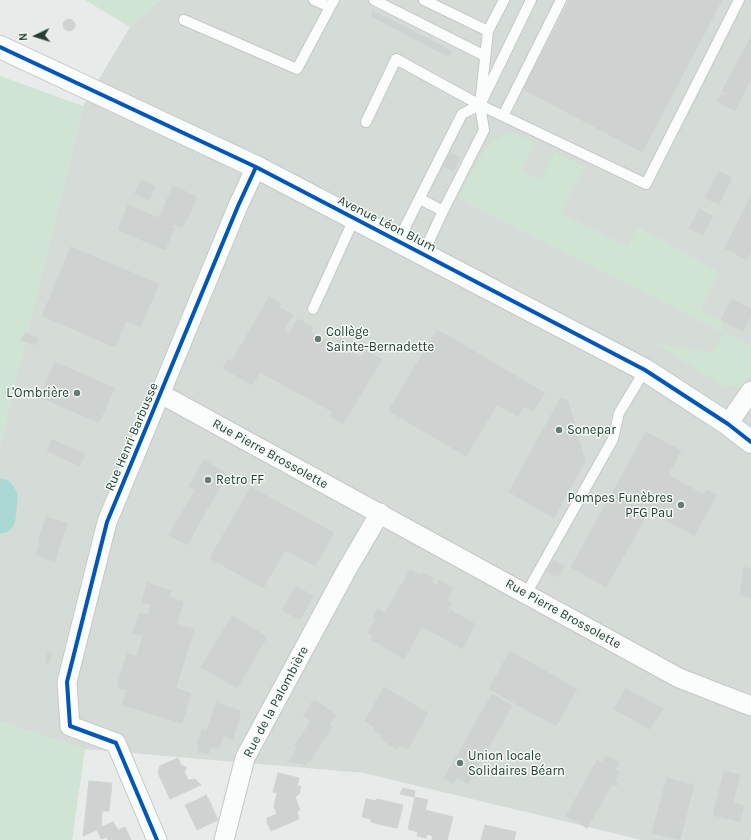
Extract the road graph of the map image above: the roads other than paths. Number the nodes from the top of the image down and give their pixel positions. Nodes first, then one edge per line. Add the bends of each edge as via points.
1 (314, 0) edge
2 (374, 0) edge
3 (424, 0) edge
4 (504, 0) edge
5 (531, 0) edge
6 (561, 0) edge
7 (739, 0) edge
8 (332, 4) edge
9 (184, 20) dead end
10 (488, 31) junction
11 (0, 47) edge
12 (485, 56) junction
13 (480, 105) junction
14 (503, 116) junction
15 (366, 122) dead end
16 (256, 167) junction
17 (420, 199) junction
18 (443, 211) junction
19 (354, 219) junction
20 (398, 241) junction
21 (424, 254) junction
22 (313, 309) dead end
23 (645, 370) junction
24 (751, 391) edge
25 (161, 394) junction
26 (728, 424) junction
27 (751, 442) edge
28 (380, 513) junction
29 (526, 594) junction
30 (751, 706) edge
31 (157, 840) edge
32 (224, 840) edge

1 - 8 lane
2 - 12 lane
3 - 10 lane
4 - 10 lane
5 - 13 lane
6 - 14 lane
7 - 14 lane via 646,184
8 - 9 lane via 297,69
10 - 12 lane
11 - 16 street, Avenue Léon Blum
12 - 13 lane
13 - 14 lane
13 - 15 lane via 396,59
13 - 17 lane via 462,114
13 - 18 lane via 484,130
16 - 19 street, Avenue Léon Blum
16 - 25 street, Rue Henri Barbusse
17 - 18 lane
17 - 20 lane
18 - 21 lane
19 - 20 street, Avenue Léon Blum
19 - 22 lane
20 - 21 street, Avenue Léon Blum
21 - 23 street, Avenue Léon Blum
23 - 26 street, Avenue Léon Blum
23 - 29 lane via 619,413 612,439
24 - 26 street
25 - 28 street, Rue Pierre Brossolette
25 - 31 street, Rue Henri Barbusse via 107,522 67,682 70,726 116,743
26 - 27 street, Avenue Léon Blum
28 - 29 street, Rue Pierre Brossolette
28 - 32 street, Rue de la Palombière via 245,758
29 - 30 street, Rue Pierre Brossolette via 679,678

